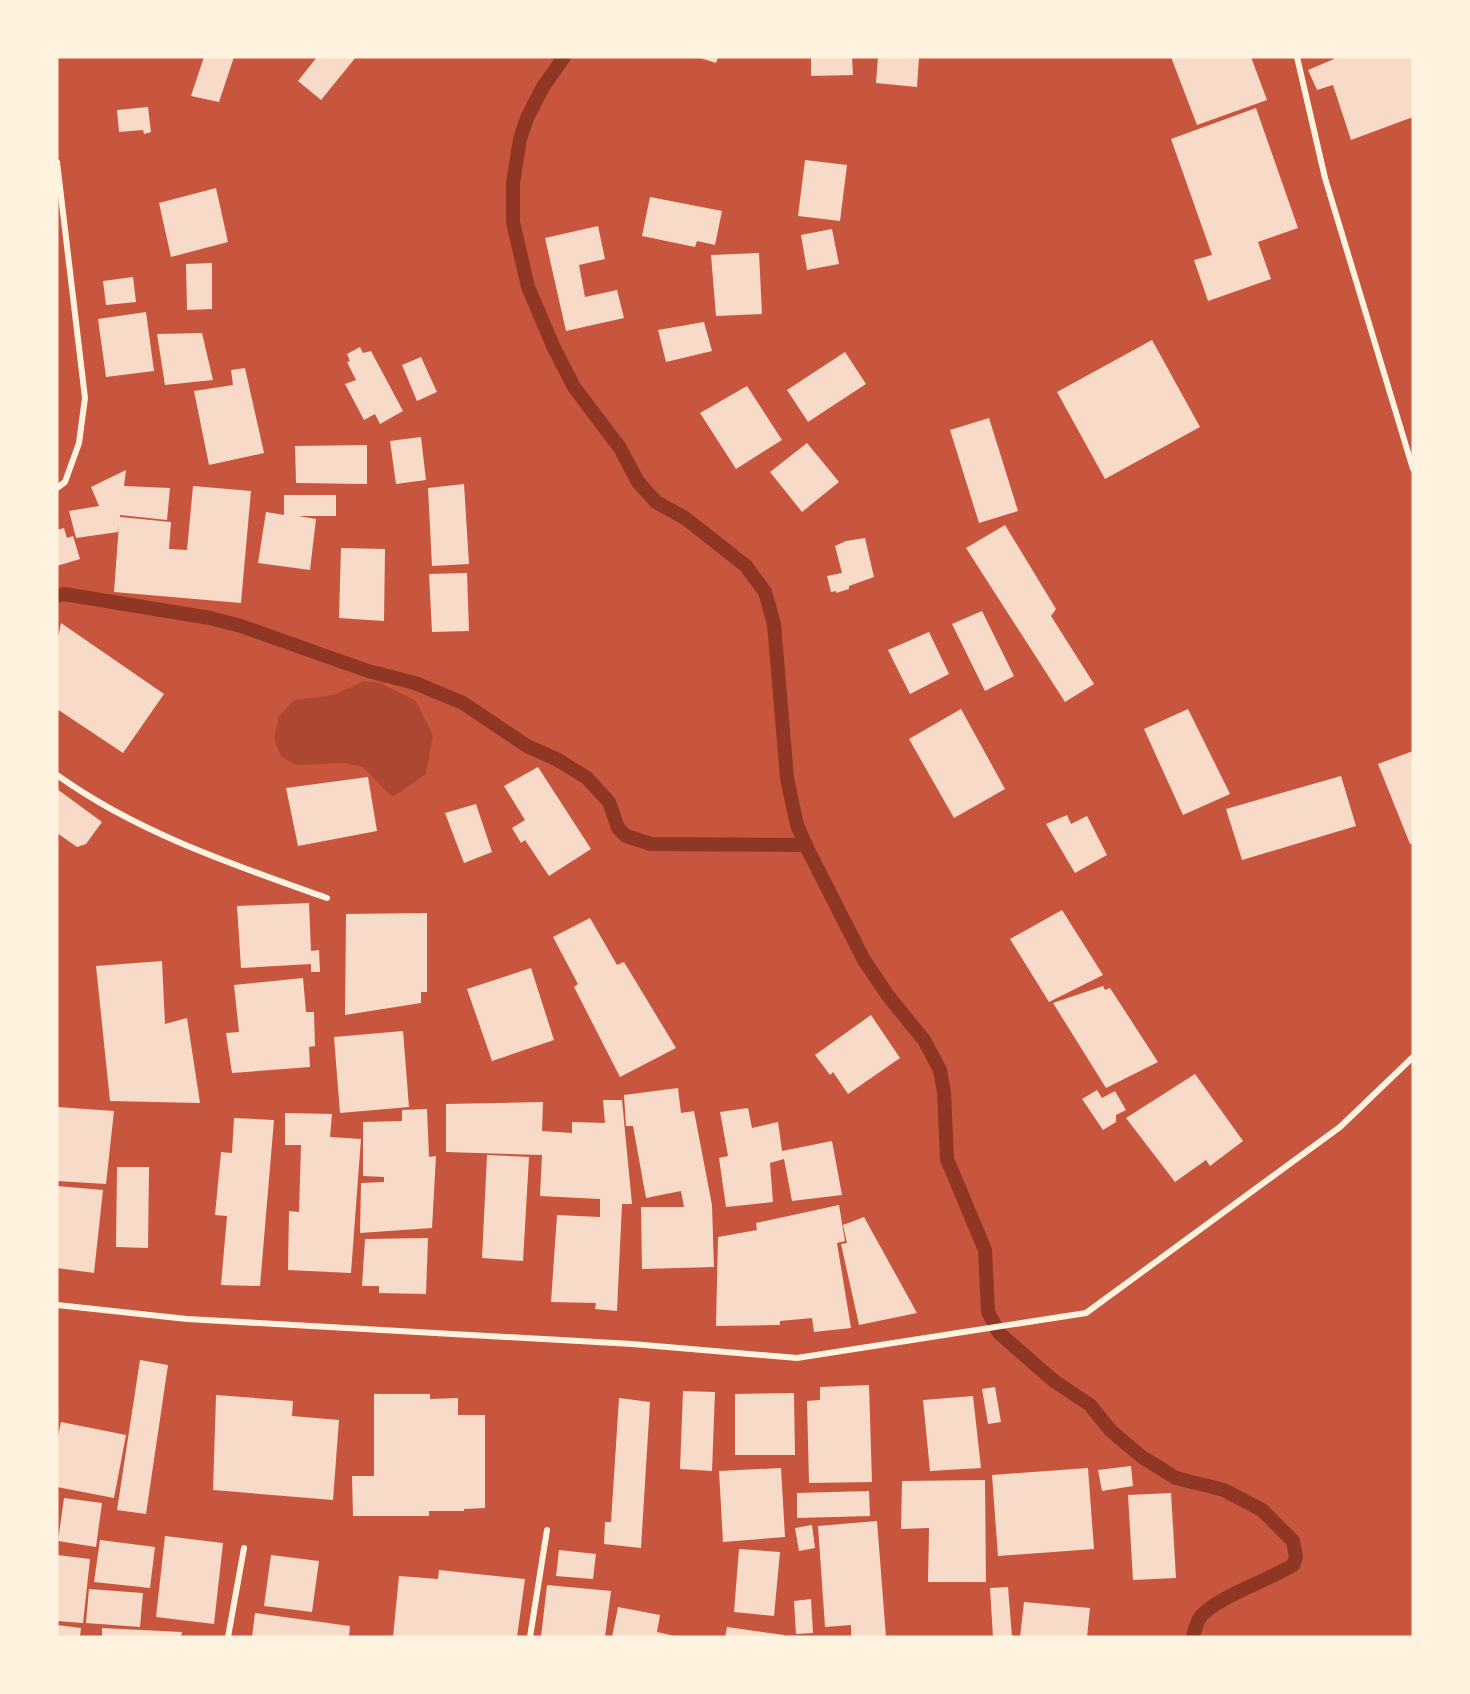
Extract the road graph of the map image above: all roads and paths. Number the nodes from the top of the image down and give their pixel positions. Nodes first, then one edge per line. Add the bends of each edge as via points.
1 (1297, 57) edge
2 (57, 162) edge
3 (1413, 469) edge
4 (57, 488) edge
5 (57, 775) edge
6 (327, 898) dead end
7 (1413, 1057) edge
8 (57, 1305) edge
9 (547, 1530) dead end
10 (244, 1548) dead end
11 (228, 1637) edge
12 (530, 1637) edge

1 - 3 street via 1325,178
2 - 4 street via 85,398 79,442 65,482
5 - 6 street via 122,815 184,844
7 - 8 street via 1340,1126 1086,1313 797,1358 632,1344 187,1319
9 - 12 street
10 - 11 street

